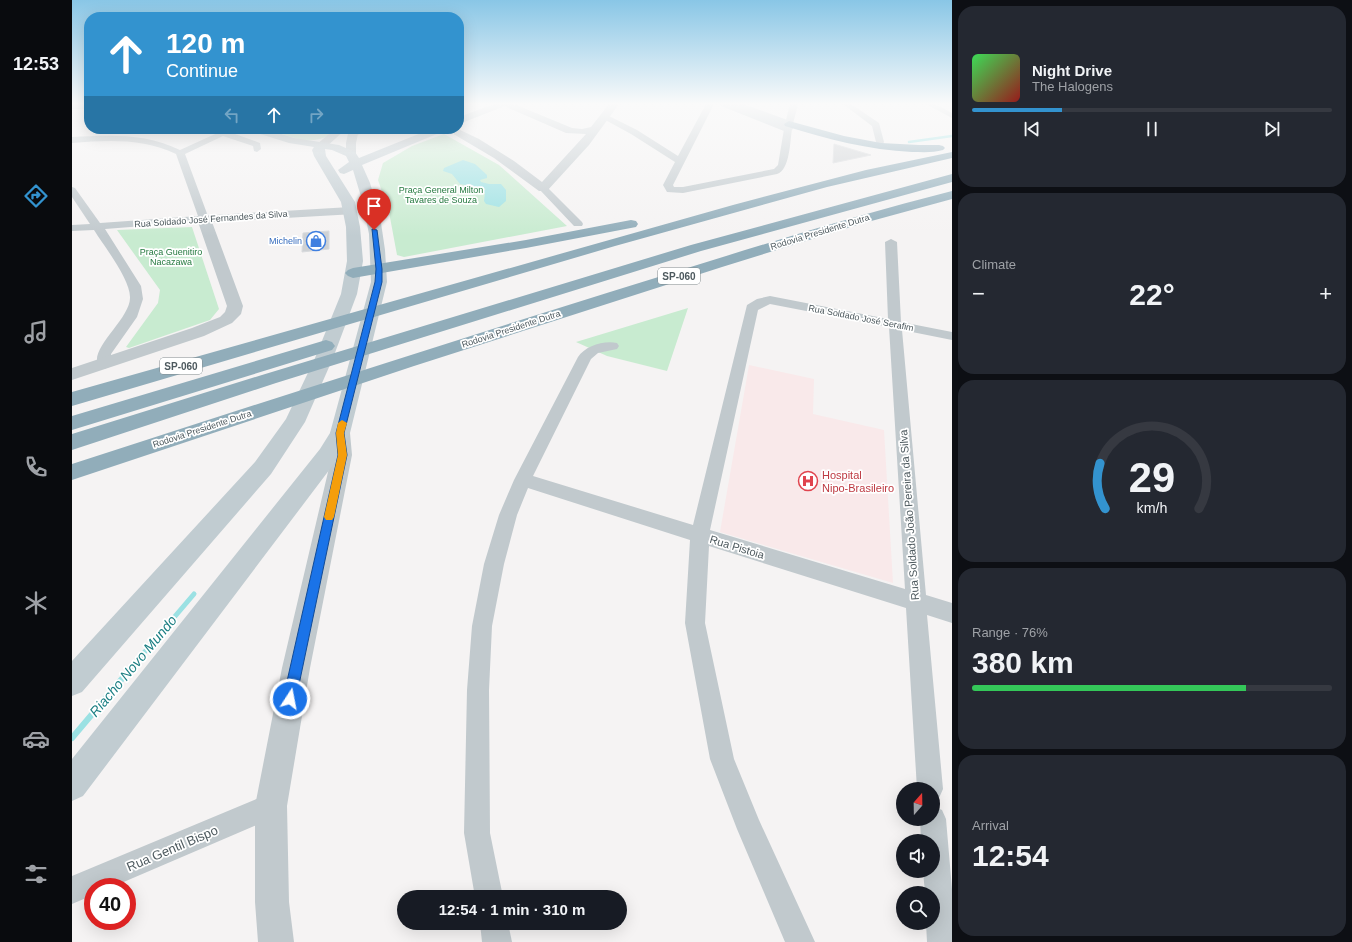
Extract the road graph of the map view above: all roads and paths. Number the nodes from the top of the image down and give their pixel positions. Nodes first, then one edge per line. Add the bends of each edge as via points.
1 (171, 148) edge
2 (191, 148) edge
3 (320, 148) edge
4 (338, 148) edge
5 (351, 148) edge
6 (390, 148) edge
7 (396, 148) edge
8 (487, 148) edge
9 (580, 148) edge
10 (659, 148) edge
11 (688, 148) edge
12 (785, 148) edge
13 (892, 148) edge
14 (939, 148) edge
15 (180, 153) junction
16 (354, 158) junction
17 (949, 160) edge
18 (681, 162) junction
19 (333, 176) junction
20 (361, 176) junction
21 (952, 178) edge
22 (543, 188) junction
23 (72, 190) edge
24 (341, 190) junction
25 (366, 190) junction
26 (952, 195) edge
27 (350, 211) junction
28 (703, 217) junction
29 (204, 220) junction
30 (578, 224) dead end
31 (98, 227) junction
32 (72, 228) edge
33 (374, 230) junction
34 (891, 242) dead end
35 (600, 263) dead end
36 (353, 273) junction
37 (378, 280) junction
38 (895, 325) junction
39 (416, 326) junction
40 (952, 336) edge
41 (612, 346) dead end
42 (104, 364) junction
43 (72, 374) edge
44 (72, 399) edge
45 (72, 423) edge
46 (340, 433) junction
47 (72, 442) edge
48 (72, 472) edge
49 (523, 480) junction
50 (700, 535) junction
51 (915, 601) junction
52 (952, 613) edge
53 (72, 682) edge
54 (929, 782) edge
55 (72, 785) edge
56 (271, 806) junction
57 (934, 826) edge
58 (72, 890) edge
59 (488, 890) edge
60 (495, 930) edge
61 (276, 942) edge
62 (497, 942) edge
63 (800, 942) edge
64 (942, 942) edge

1 - 15 street
2 - 15 street
3 - 19 main road via 318,152
4 - 16 main road
5 - 16 street
6 - 16 main road
7 - 20 main road via 376,161
8 - 22 street via 514,164
9 - 22 street
10 - 18 street
11 - 18 street
12 - 18 street via 782,166 777,171 673,191 668,185
13 - 14 highway via 910,150
15 - 29 street
16 - 19 main road
16 - 20 main road
17 - 28 highway, SP-060 via 797,192
17 - 35 highway, SP-060
19 - 24 main road
20 - 25 main road
21 - 39 highway, Rodovia Presidente Dutra / SP-060
22 - 30 street
23 - 31 street
24 - 25 main road
24 - 27 main road
25 - 33 main road
26 - 48 highway, Rodovia Presidente Dutra / SP-060 via 859,220 407,362
27 - 29 street, Rua Soldado José Fernandes da Silva
27 - 33 main road via 358,214 361,226
27 - 36 main road via 355,259
28 - 37 highway via 664,217 526,244
28 - 44 highway, SP-060 via 420,296
29 - 31 street, Rua Soldado José Fernandes da Silva
29 - 42 street via 235,306 233,314 226,320 198,332
31 - 32 street, Rua Soldado José Fernandes da Silva
31 - 42 street via 135,286 137,299 130,317 104,354
33 - 37 main road
34 - 38 street, Rua Soldado João Pereira da Silva
36 - 37 highway
36 - 53 main road via 349,294 324,358 295,422 270,459
37 - 46 main road
38 - 40 street, Rua Soldado José Serafim
38 - 50 street, Rua Soldado José Serafim via 770,300 752,308
38 - 51 street, Rua Soldado João Pereira da Silva
39 - 45 highway, Rodovia Presidente Dutra / SP-060 via 278,360
39 - 47 highway, Rodovia Presidente Dutra / SP-060 via 269,379
41 - 49 street via 593,350 585,357
42 - 43 street
46 - 55 main road via 328,455
46 - 56 street via 342,455 293,684
49 - 50 street, Rua Pistoia
49 - 59 street via 508,515 498,550 482,626 478,690 478,833
50 - 51 street, Rua Pistoia
50 - 63 street via 695,623 722,759
51 - 52 street, Rua Pistoia
51 - 54 street, Rua Soldado João Pereira da Silva
56 - 58 street, Rua Gentil Bispo
56 - 61 street via 272,902
57 - 64 street
60 - 62 street

